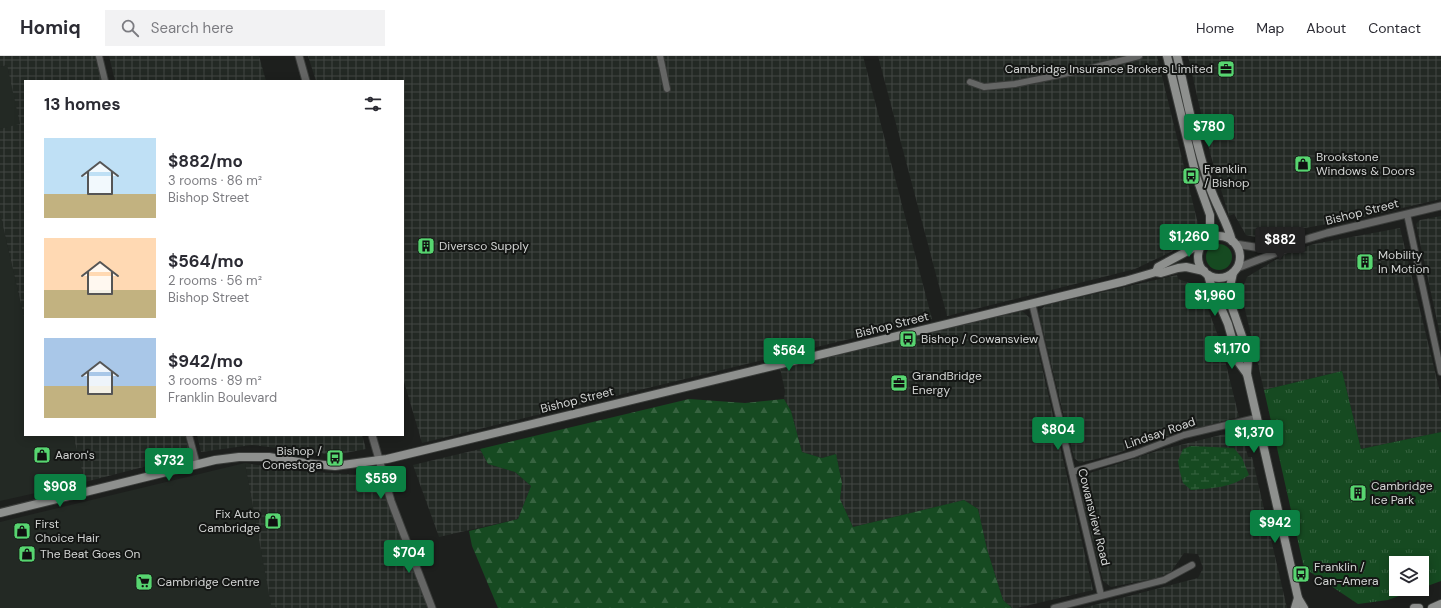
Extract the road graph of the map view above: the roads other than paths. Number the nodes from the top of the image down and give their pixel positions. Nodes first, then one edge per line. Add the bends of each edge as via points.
1 (99, 56) edge
2 (299, 56) edge
3 (660, 56) edge
4 (1139, 56) edge
5 (1167, 56) edge
6 (1177, 56) edge
7 (105, 80) edge
8 (306, 80) edge
9 (970, 82) dead end
10 (667, 89) dead end
11 (1441, 206) edge
12 (1407, 214) junction
13 (1234, 242) junction
14 (1205, 243) junction
15 (1290, 244) junction
16 (1235, 270) junction
17 (1156, 272) junction
18 (1206, 273) junction
19 (1032, 303) junction
20 (1441, 372) edge
21 (1247, 374) junction
22 (1256, 418) junction
23 (189, 436) edge
24 (372, 436) edge
25 (379, 460) junction
26 (196, 465) junction
27 (1072, 472) junction
28 (0, 513) edge
29 (1192, 565) dead end
30 (1102, 595) junction
31 (1298, 598) junction
32 (1441, 604) edge
33 (432, 608) edge
34 (1054, 608) edge
35 (1295, 608) edge
36 (1304, 608) edge
37 (1414, 608) edge
38 (1419, 608) edge
39 (1432, 608) edge

1 - 7 street
2 - 8 street
3 - 10 street
4 - 9 street via 1016,84 984,87
5 - 14 main road via 1196,176 1210,215 1210,227
6 - 13 main road via 1209,186
11 - 12 street, Bishop Street
12 - 15 street, Bishop Street
12 - 20 street
13 - 14 main road via 1219,236
13 - 15 street, Bishop Street via 1261,248 1281,243
13 - 16 main road via 1240,256
14 - 17 main road, Bishop Street via 1158,267
14 - 18 main road via 1199,258 1200,265
15 - 16 street, Bishop Street via 1284,250
16 - 18 main road via 1221,278
16 - 21 main road via 1228,296 1244,342 1248,361
17 - 18 main road, Bishop Street via 1184,267
17 - 19 main road, Bishop Street
18 - 21 main road via 1228,324 1239,363
19 - 25 main road, Bishop Street
19 - 27 street, Cowansview Road
21 - 22 main road
22 - 27 street, Lindsay Road via 1184,435 1134,454
22 - 31 main road
23 - 26 street
24 - 25 street
25 - 26 main road, Bishop Street via 335,466 255,457 229,458
25 - 33 street via 391,501
26 - 28 main road, Bishop Street
27 - 30 street, Cowansview Road
29 - 30 street via 1164,580
30 - 34 street
31 - 35 main road
31 - 36 main road
32 - 39 main road
37 - 38 main road

